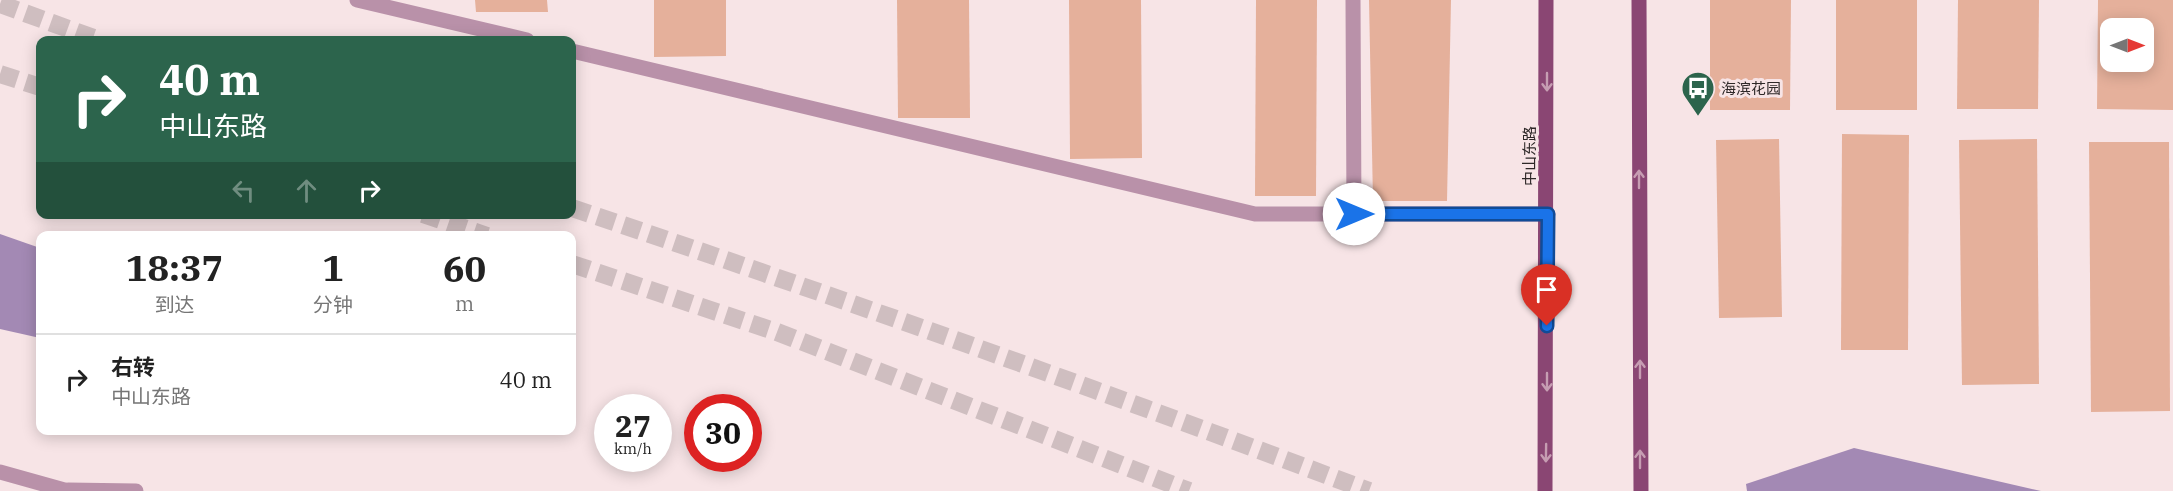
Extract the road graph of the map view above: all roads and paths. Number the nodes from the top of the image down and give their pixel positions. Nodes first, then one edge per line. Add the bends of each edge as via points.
1 (357, 0) edge
2 (1353, 0) edge
3 (1546, 0) edge
4 (1639, 0) edge
5 (510, 36) edge
6 (576, 52) edge
7 (1354, 214) junction
8 (1548, 214) junction
9 (0, 472) edge
10 (68, 490) edge
11 (136, 491) edge
12 (1545, 491) edge
13 (1641, 491) edge

1 - 5 street
2 - 7 street
3 -> 8 main road, 中山东路
13 -> 4 main road
6 - 7 street via 1255,214
7 - 8 street
8 -> 12 main road, 中山东路
9 - 10 street
10 - 11 street

